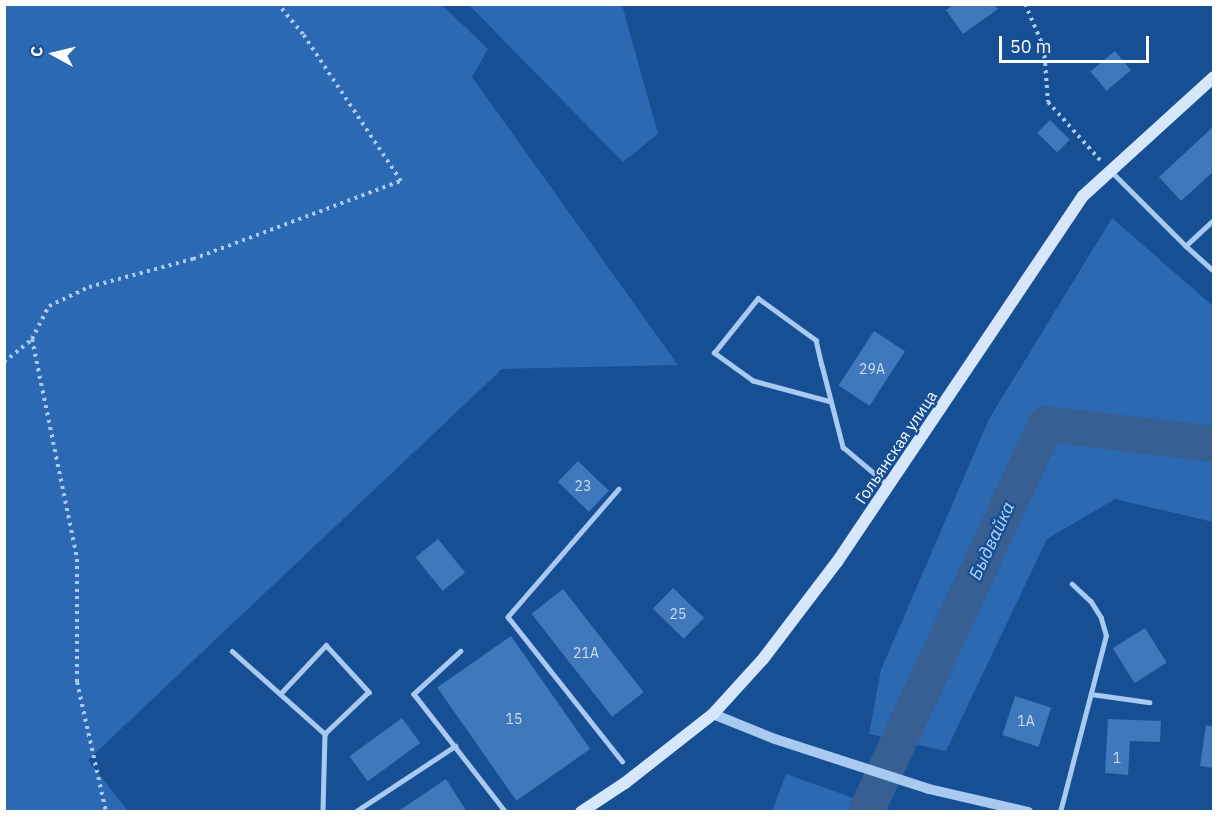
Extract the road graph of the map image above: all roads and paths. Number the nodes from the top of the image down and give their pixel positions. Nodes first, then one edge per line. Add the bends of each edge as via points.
1 (278, 4) edge
2 (1025, 4) edge
3 (1214, 77) edge
4 (1109, 170) junction
5 (1214, 220) edge
6 (1186, 246) junction
7 (1214, 271) edge
8 (32, 339) junction
9 (4, 362) edge
10 (831, 402) junction
11 (890, 486) junction
12 (619, 489) dead end
13 (1072, 584) dead end
14 (232, 651) dead end
15 (461, 651) dead end
16 (280, 694) junction
17 (1091, 694) junction
18 (1149, 702) dead end
19 (713, 714) junction
20 (325, 734) junction
21 (455, 746) junction
22 (622, 761) dead end
23 (106, 812) edge
24 (323, 812) edge
25 (355, 812) edge
26 (506, 812) edge
27 (581, 812) edge
28 (1028, 812) edge
29 (1060, 812) edge

1 - 8 path via 303,34 401,181 193,259 89,287 49,306
2 - 4 path via 1044,48 1048,102
3 - 4 main road, Гольянская улица
4 - 6 lane
4 - 11 main road, Гольянская улица via 1083,196
5 - 6 lane
6 - 7 lane
8 - 9 path
8 - 23 path via 77,559 77,682
10 - 10 lane via 816,340 758,298 714,354 753,381
10 - 11 lane via 843,447
11 - 19 main road, Гольянская улица via 763,659
12 - 22 lane via 508,617
13 - 17 lane via 1101,618 1106,636
14 - 16 lane
15 - 21 lane via 414,694
16 - 20 lane
16 - 20 lane via 326,645 369,692
17 - 18 lane
17 - 29 lane
19 - 27 main road, Гольянская улица
19 - 28 street via 775,740 929,789
20 - 24 lane
21 - 25 lane
21 - 26 lane

